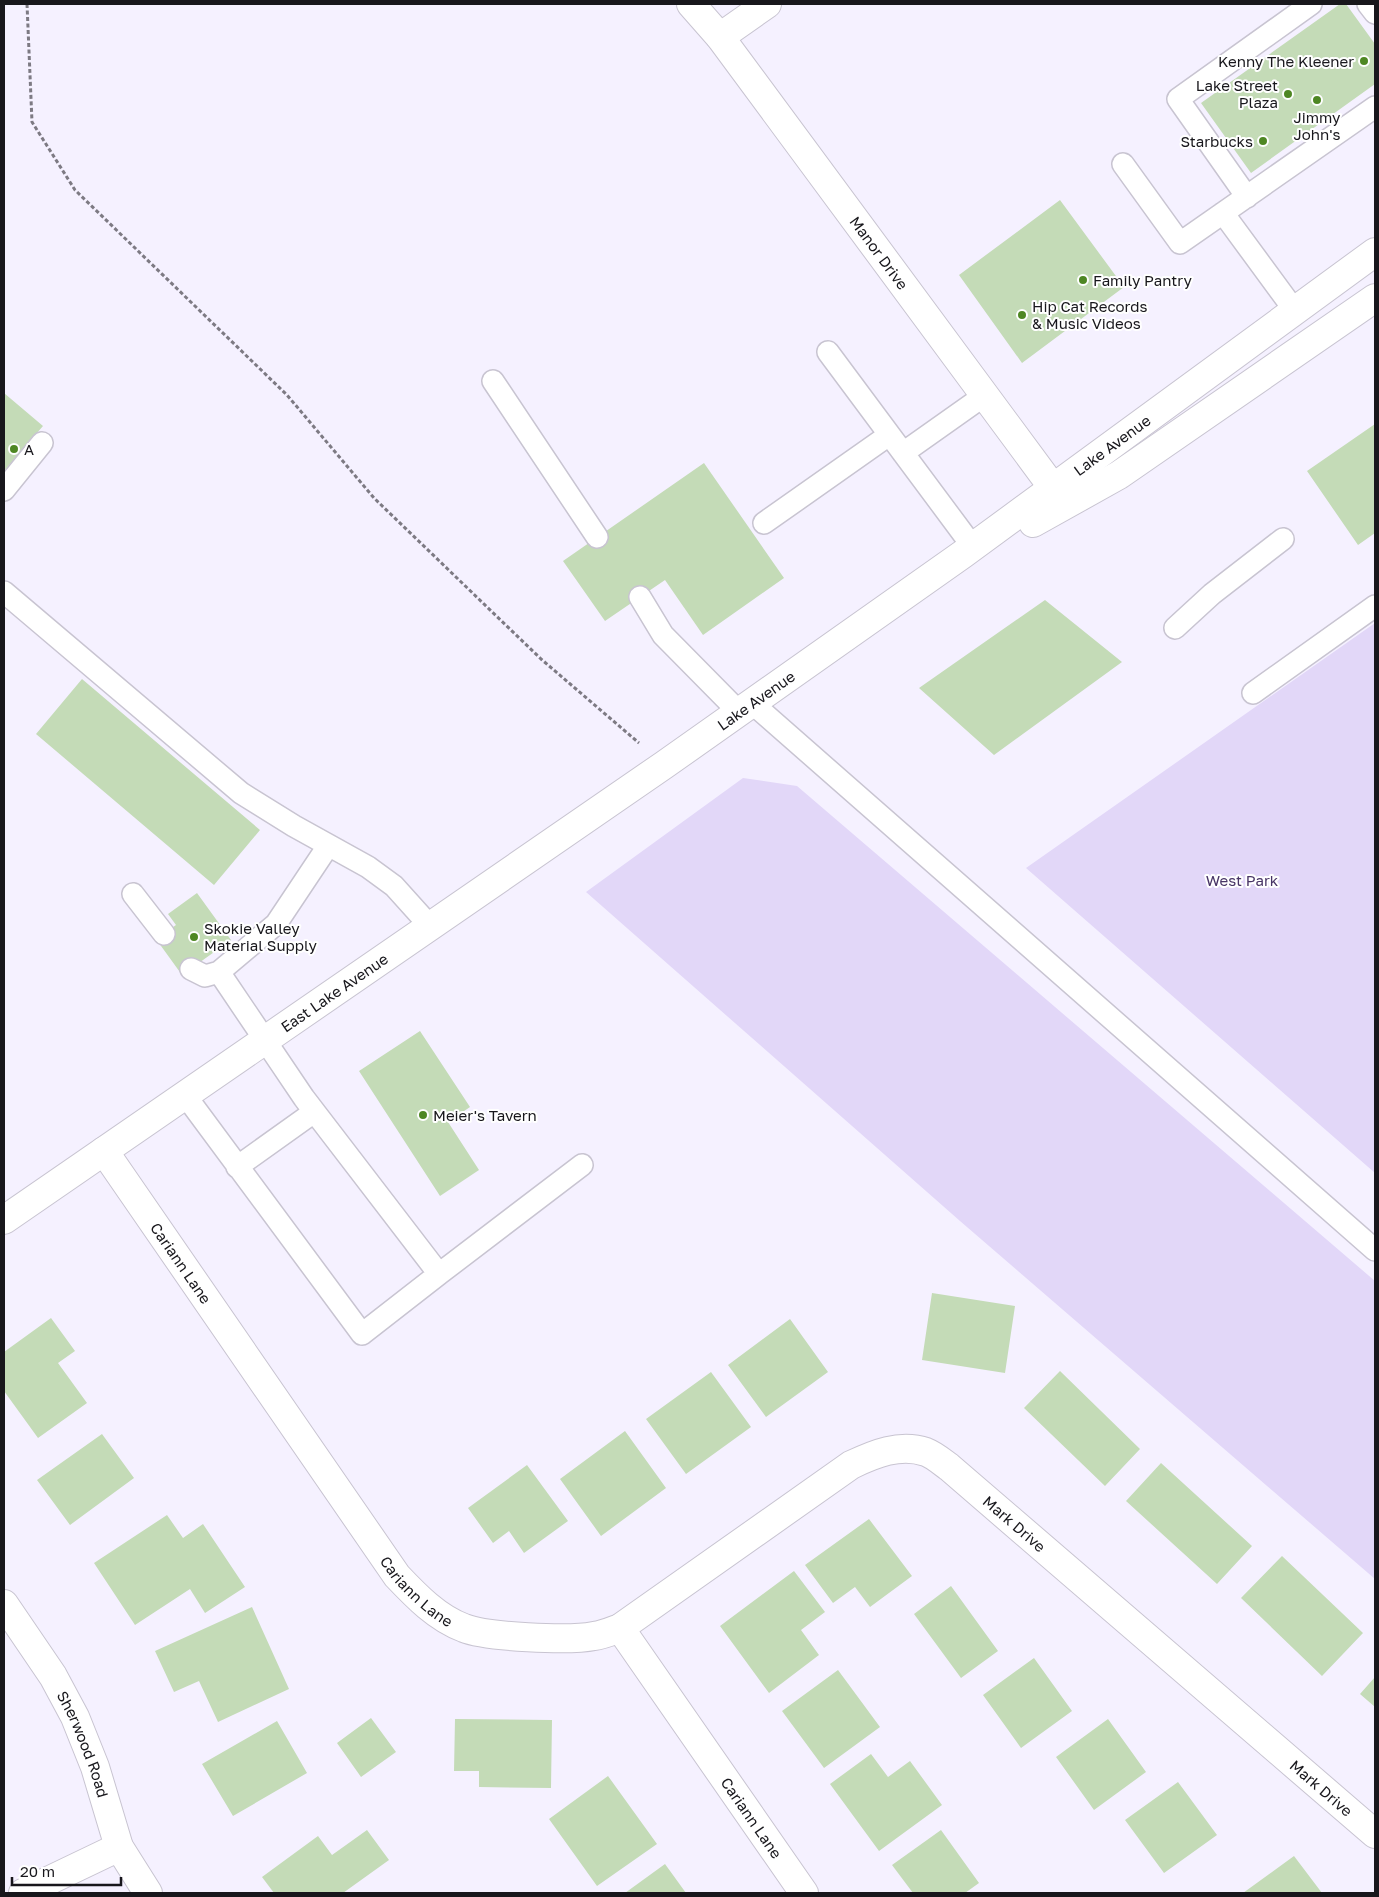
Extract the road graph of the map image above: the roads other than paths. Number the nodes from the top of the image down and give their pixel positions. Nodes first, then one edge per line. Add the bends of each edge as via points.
1 (691, 4) edge
2 (767, 4) edge
3 (1311, 4) edge
4 (1368, 4) edge
5 (1375, 13) edge
6 (720, 37) junction
7 (1375, 106) edge
8 (1123, 164) dead end
9 (1247, 197) junction
10 (1223, 213) junction
11 (1375, 252) edge
12 (1375, 298) edge
13 (1295, 311) junction
14 (828, 352) dead end
15 (492, 381) dead end
16 (985, 395) junction
17 (888, 435) junction
18 (42, 443) dead end
19 (903, 453) junction
20 (4, 490) edge
21 (1059, 496) junction
22 (764, 523) dead end
23 (598, 537) dead end
24 (1283, 539) dead end
25 (973, 547) junction
26 (4, 592) edge
27 (640, 597) dead end
28 (1375, 606) edge
29 (1175, 628) dead end
30 (848, 635) junction
31 (1253, 693) dead end
32 (746, 708) junction
33 (664, 765) joint
34 (328, 846) junction
35 (132, 894) dead end
36 (430, 926) junction
37 (164, 934) dead end
38 (191, 969) dead end
39 (219, 972) junction
40 (265, 1040) junction
41 (185, 1095) junction
42 (314, 1112) junction
43 (104, 1151) junction
44 (582, 1165) dead end
45 (237, 1166) junction
46 (4, 1220) edge
47 (1375, 1250) edge
48 (439, 1274) junction
49 (4, 1604) edge
50 (620, 1628) junction
51 (1375, 1834) edge
52 (119, 1847) junction
53 (23, 1893) edge
54 (148, 1893) edge
55 (804, 1893) edge

1 - 6 street, Manor Drive
2 - 6 street
3 - 9 lane via 1178,99
4 - 5 lane
6 - 16 street, Manor Drive
7 - 9 lane
8 - 10 lane via 1180,243
9 - 10 lane
10 - 13 lane
11 - 13 street, Lake Avenue
12 - 21 street, Lake Avenue via 1118,475
13 - 21 street, Lake Avenue
14 - 17 lane
15 - 23 lane
16 - 19 lane
16 - 21 street, Manor Drive
17 - 19 lane
17 - 22 lane
18 - 20 lane
19 - 25 lane
21 - 25 street, Lake Avenue
21 - 30 street, Lake Avenue
24 - 29 lane via 1212,594
25 - 30 street, Lake Avenue
26 - 34 lane via 241,793
27 - 32 lane via 663,635
28 - 31 lane
30 - 32 street, Lake Avenue
32 - 33 street, Lake Avenue
32 - 47 lane
33 - 36 street, East Lake Avenue
34 - 36 lane via 368,867 394,886
34 - 39 lane via 276,924
35 - 37 lane
36 - 40 street, East Lake Avenue
38 - 39 lane via 205,976
39 - 40 lane
40 - 41 street, East Lake Avenue
40 - 42 lane
41 - 43 street, East Lake Avenue
41 - 45 lane
42 - 45 lane
42 - 48 lane
43 - 46 street, East Lake Avenue
43 - 50 street, Cariann Lane via 397,1576 419,1598 464,1628 490,1634 565,1638 594,1636
44 - 48 lane
45 - 48 lane via 362,1334
49 - 52 street, Sherwood Road via 53,1676 75,1717 96,1767
50 - 51 street, Mark Drive via 851,1465 879,1452 904,1449 926,1452 949,1467
50 - 55 street, Cariann Lane
52 - 53 street
52 - 54 street, Sherwood Road

